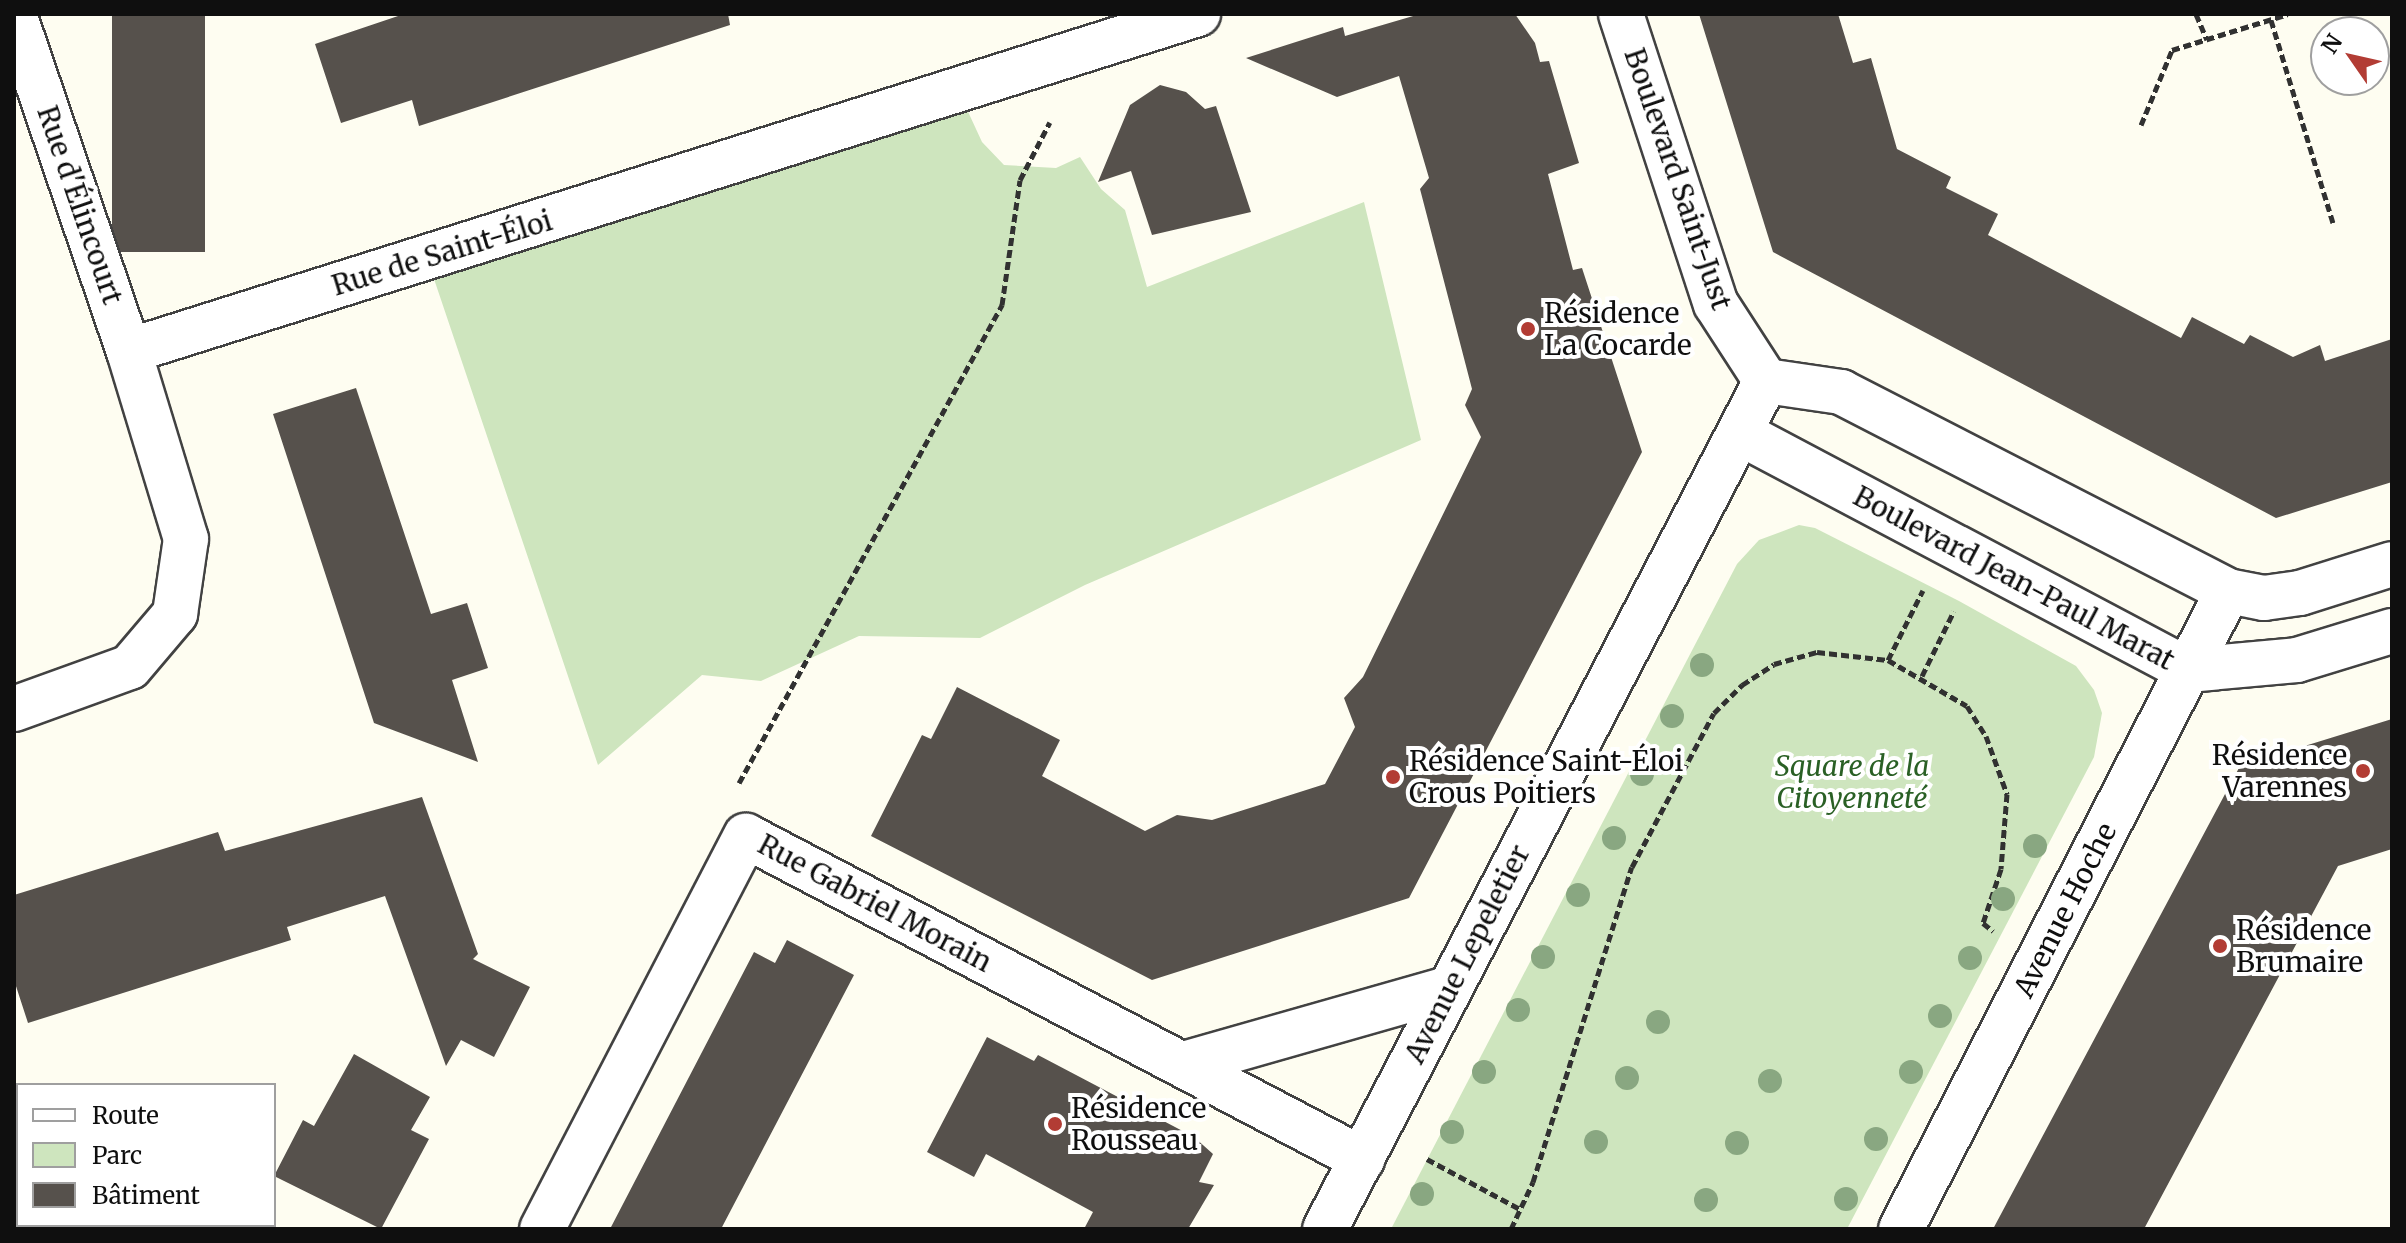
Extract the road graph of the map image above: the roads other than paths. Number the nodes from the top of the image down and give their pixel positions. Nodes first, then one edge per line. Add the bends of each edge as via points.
1 (14, 14) edge
2 (1198, 14) edge
3 (1621, 14) edge
4 (129, 351) junction
5 (1766, 381) junction
6 (1740, 433) junction
7 (2392, 564) edge
8 (2228, 591) junction
9 (2392, 631) edge
10 (2188, 670) junction
11 (14, 709) edge
12 (1448, 989) junction
13 (1184, 1064) junction
14 (1362, 1159) junction
15 (542, 1229) edge
16 (1325, 1229) edge
17 (1901, 1229) edge

1 - 4 street, Rue d'Élincourt
2 - 4 street, Rue de Saint-Éloi
3 - 5 street, Boulevard Saint-Just via 1716,304
4 - 11 street via 186,539 175,614 130,667
5 - 6 street, Avenue Lepeletier
5 - 8 street via 1841,392
6 - 10 street, Boulevard Jean-Paul Marat
6 - 12 street, Avenue Lepeletier
7 - 8 street via 2300,593 2264,598
8 - 10 street, Avenue Hoche
9 - 10 street, Boulevard Jean-Paul Marat via 2297,660
10 - 17 street, Avenue Hoche
12 - 13 street
12 - 14 street, Avenue Lepeletier
13 - 14 street, Rue Gabriel Morain
13 - 15 street, Rue Gabriel Morain via 746,836
14 - 16 street, Avenue Lepeletier

